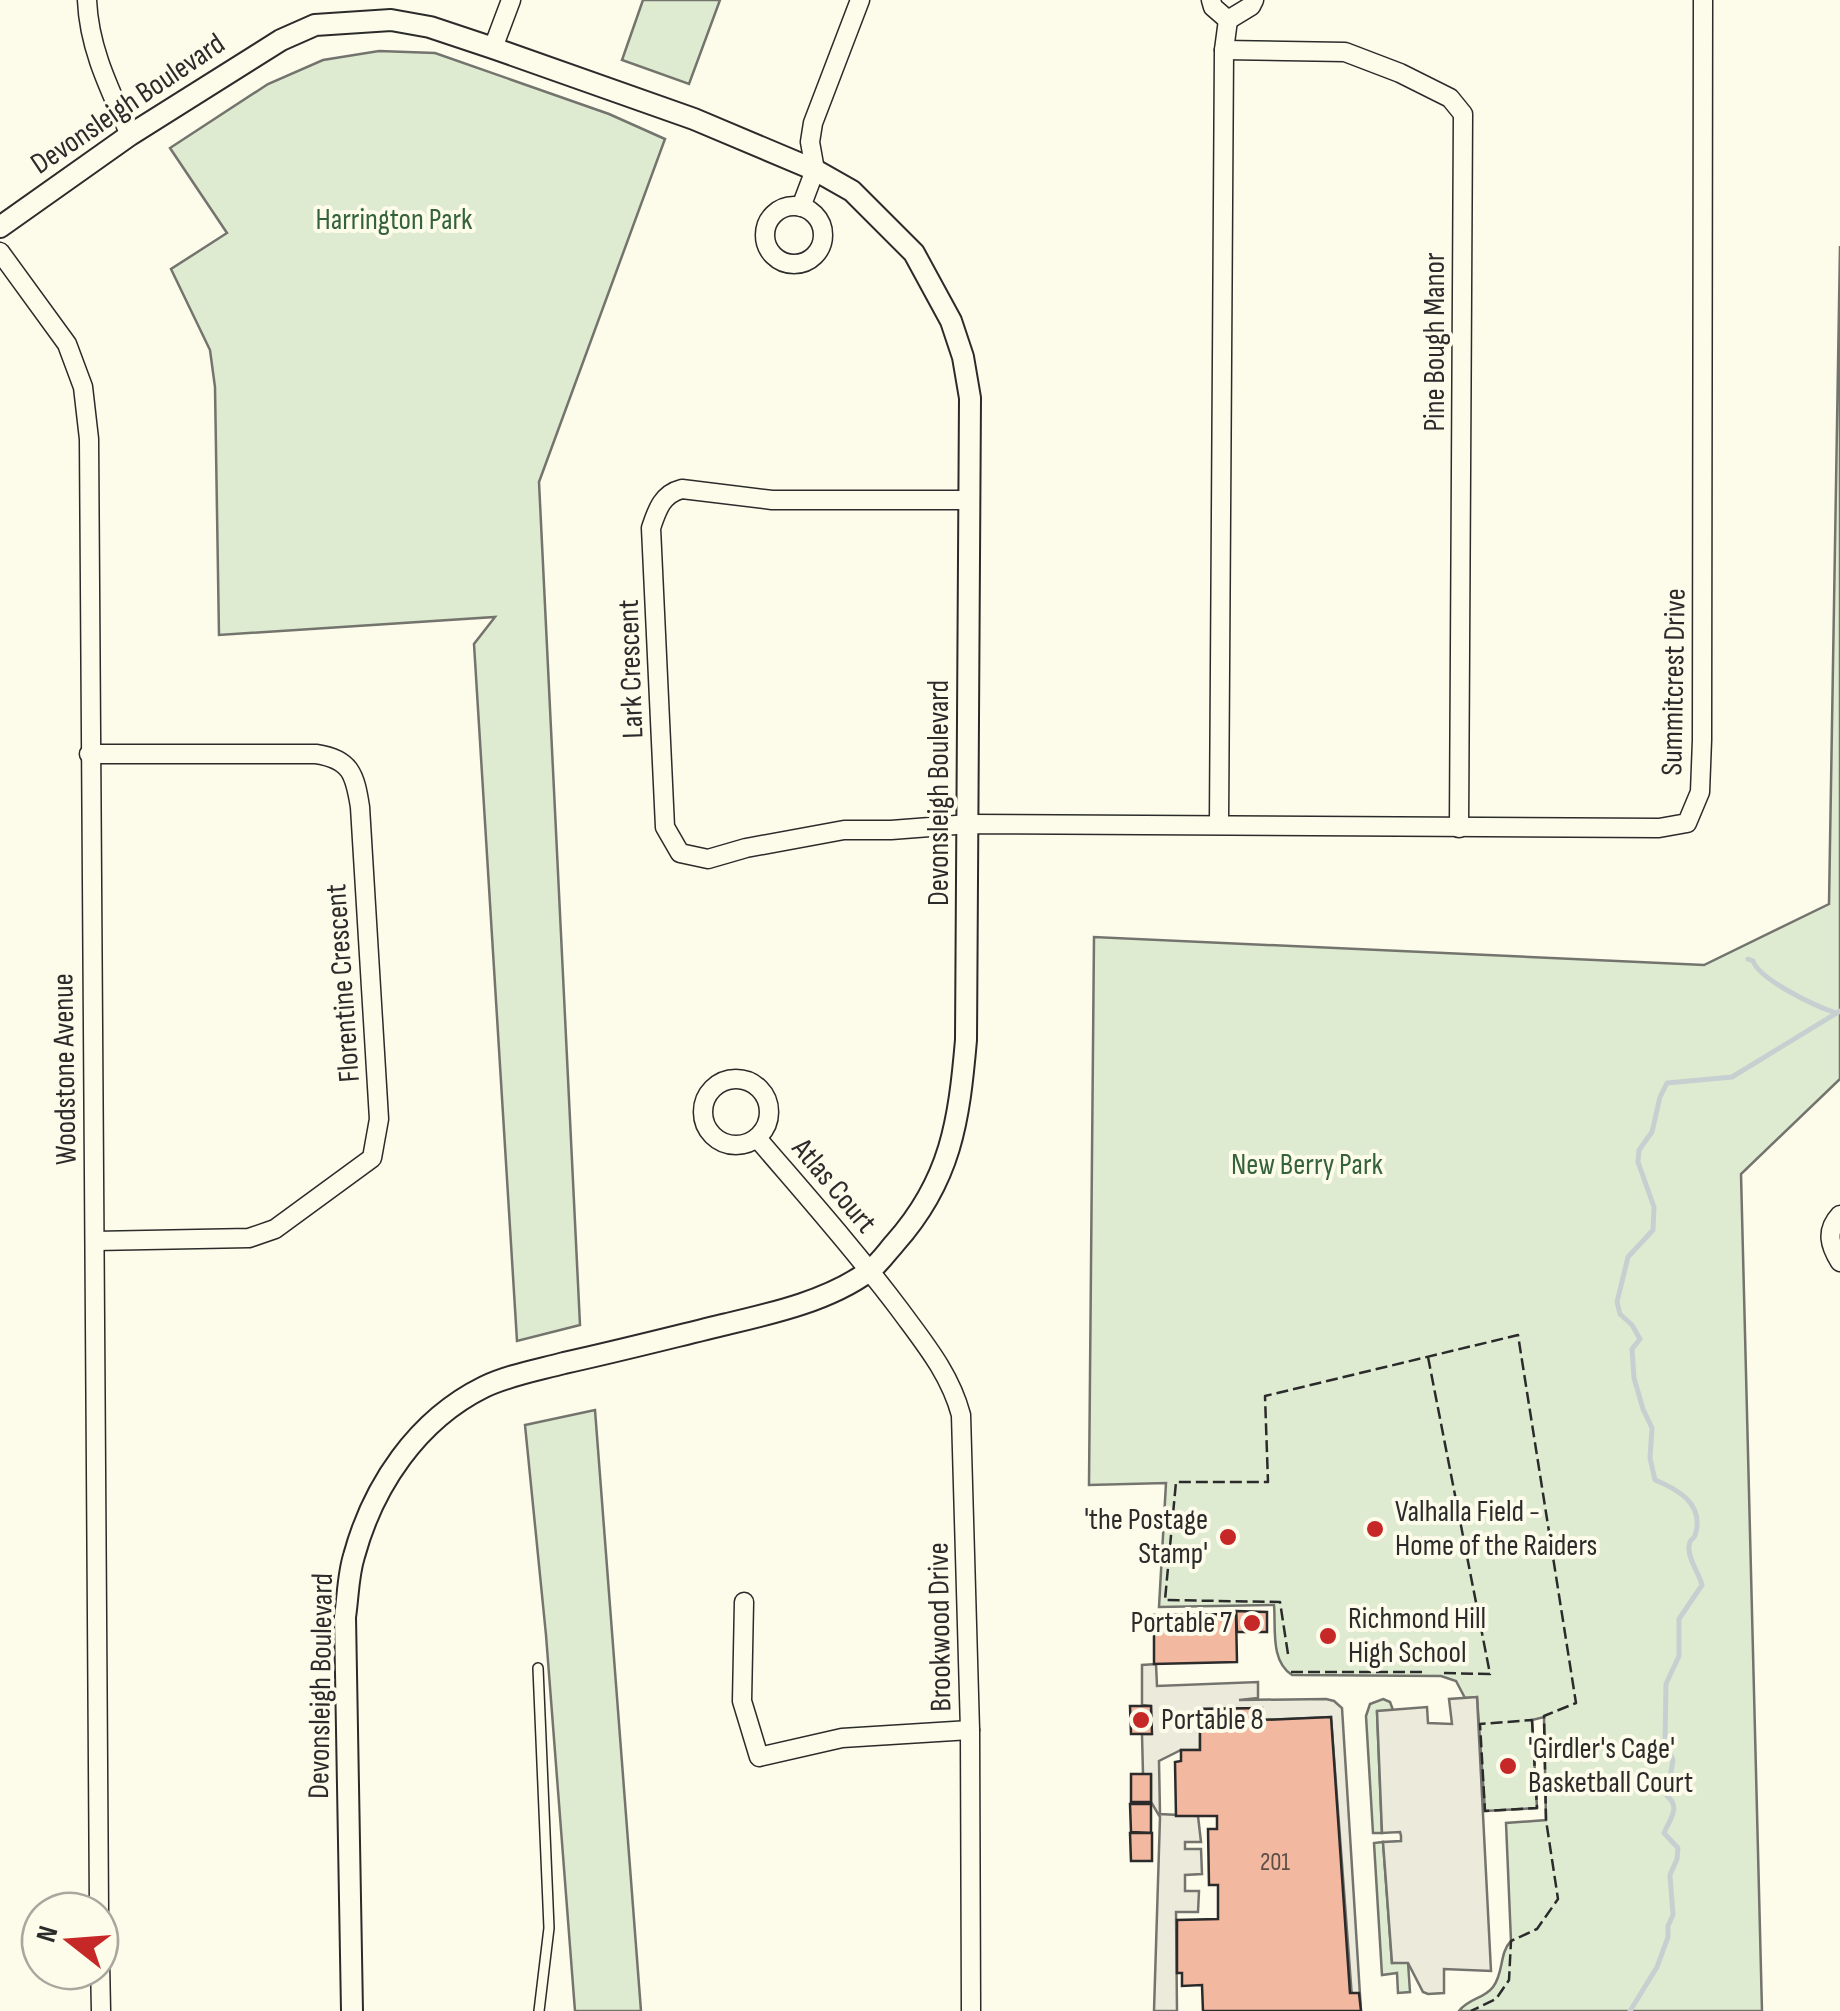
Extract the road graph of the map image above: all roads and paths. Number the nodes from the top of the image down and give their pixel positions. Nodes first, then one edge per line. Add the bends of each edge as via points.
1 (87, 0) edge
2 (511, 0) edge
3 (860, 0) edge
4 (1212, 0) edge
5 (1254, 0) edge
6 (1703, 0) edge
7 (1228, 20) junction
8 (493, 48) junction
9 (1224, 50) junction
10 (130, 135) junction
11 (815, 170) junction
12 (801, 207) dead end
13 (0, 227) edge
14 (0, 252) edge
15 (969, 500) junction
16 (89, 754) junction
17 (1220, 823) junction
18 (969, 824) junction
19 (1459, 828) junction
20 (757, 1138) dead end
21 (1840, 1216) edge
22 (95, 1241) junction
23 (1840, 1262) edge
24 (870, 1271) junction
25 (744, 1602) dead end
26 (538, 1668) dead end
27 (970, 1730) junction
28 (100, 1891) edge
29 (352, 2011) edge
30 (539, 2011) edge
31 (971, 2011) edge

1 - 10 street via 99,66
2 - 8 street
3 - 11 street via 813,123
4 - 7 street
5 - 7 street
6 - 19 street, Summitcrest Drive via 1700,792 1687,823 1659,828
7 - 9 street
8 - 10 street, Devonsleigh Boulevard via 391,20 316,25
8 - 11 street, Devonsleigh Boulevard
9 - 17 street
9 - 19 street, Pine Bough Manor via 1345,52 1450,98 1463,114
10 - 13 street, Devonsleigh Boulevard
11 - 12 street
11 - 15 street, Devonsleigh Boulevard via 852,191 914,253 951,321 970,398
14 - 16 street, Woodstone Avenue via 67,344 83,387 92,528
15 - 18 street, Devonsleigh Boulevard
15 - 18 street, Lark Crescent via 792,501 682,488 659,504 651,528 665,827 680,853 708,859 844,830
16 - 22 street, Woodstone Avenue
16 - 22 street, Florentine Crescent via 316,754 349,768 360,807 379,1119 372,1158 275,1229 248,1238
17 - 18 street, Summitcrest Drive
17 - 19 street, Summitcrest Drive
18 - 24 street, Devonsleigh Boulevard via 966,1040 950,1152 935,1189
20 - 24 street, Atlas Court
21 - 23 street via 1829,1244
22 - 28 street, Woodstone Avenue
24 - 27 street, Brookwood Drive via 953,1386 962,1415
24 - 29 street, Devonsleigh Boulevard via 774,1313 486,1386 445,1411 389,1475 352,1560 346,1617
25 - 27 street via 742,1701 759,1758 842,1738
26 - 30 lane via 550,1928
27 - 31 street, Brookwood Drive

